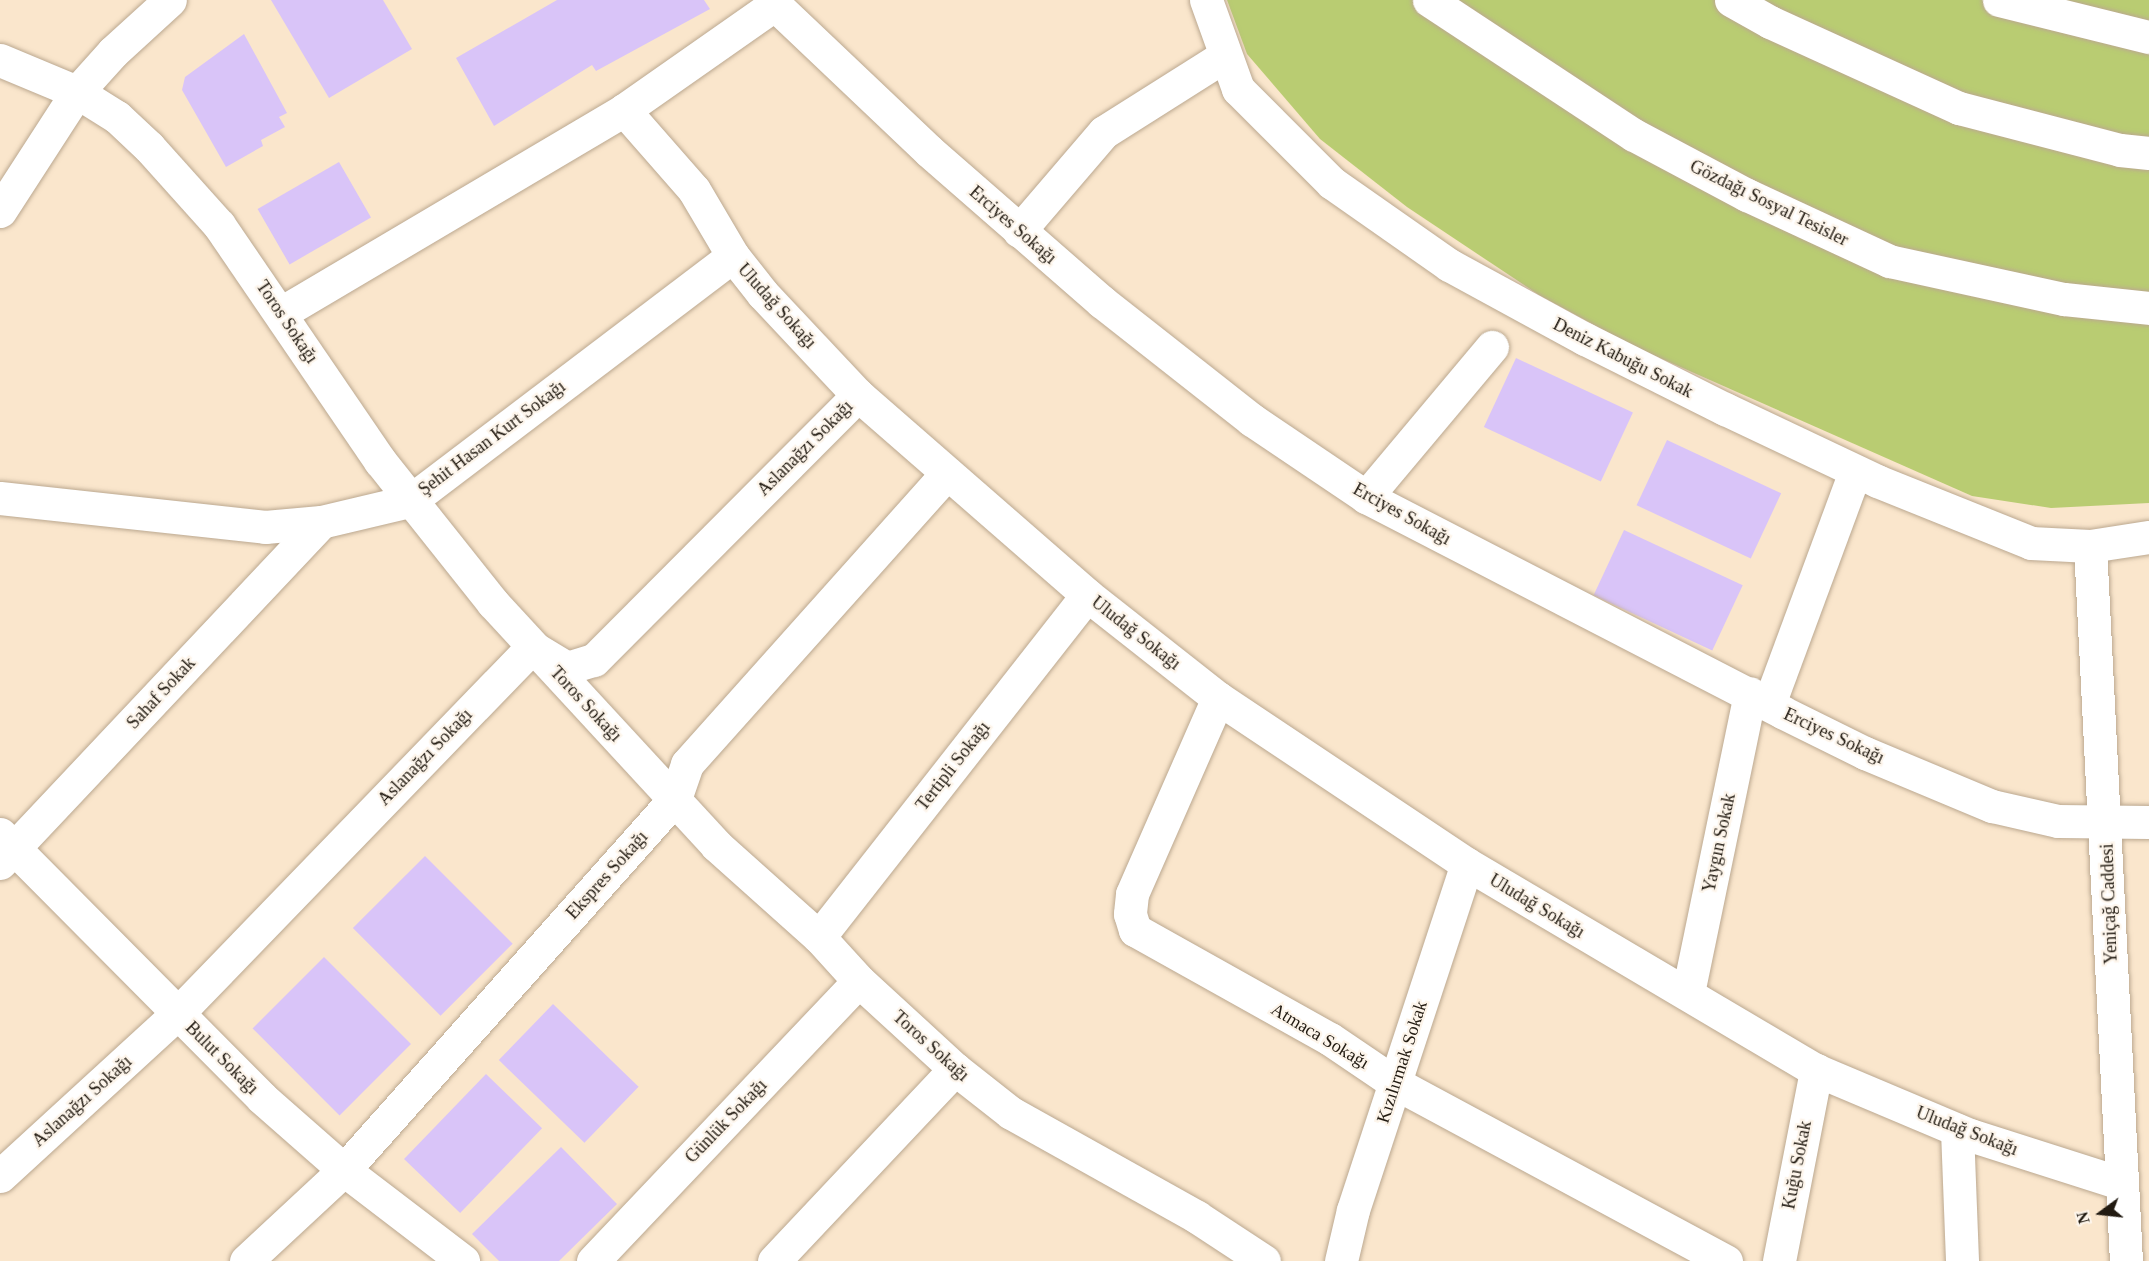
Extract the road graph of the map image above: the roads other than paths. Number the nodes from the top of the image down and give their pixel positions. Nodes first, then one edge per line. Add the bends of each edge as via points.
1 (170, 0) edge
2 (1206, 0) edge
3 (1429, 0) edge
4 (1731, 0) edge
5 (1999, 0) edge
6 (772, 3) edge
7 (2149, 37) edge
8 (1224, 56) junction
9 (0, 60) edge
10 (77, 92) junction
11 (624, 110) junction
12 (2149, 153) edge
13 (0, 211) edge
14 (1019, 231) junction
15 (733, 256) junction
16 (2149, 308) edge
17 (281, 314) junction
18 (1492, 347) dead end
19 (858, 394) junction
20 (1855, 471) junction
21 (947, 473) junction
22 (1366, 497) junction
23 (0, 498) edge
24 (410, 501) junction
25 (321, 522) junction
26 (2149, 537) edge
27 (2090, 546) junction
28 (1087, 595) junction
29 (532, 647) junction
30 (1218, 698) junction
31 (1759, 699) junction
32 (675, 799) junction
33 (2149, 822) edge
34 (2105, 824) junction
35 (5, 848) edge
36 (1467, 864) junction
37 (819, 938) junction
38 (859, 981) junction
39 (1688, 993) junction
40 (178, 1013) junction
41 (955, 1070) junction
42 (1816, 1070) junction
43 (1395, 1083) junction
44 (1957, 1130) junction
45 (344, 1170) junction
46 (0, 1176) edge
47 (2120, 1183) junction
48 (2137, 1219) edge
49 (246, 1261) edge
50 (463, 1261) edge
51 (593, 1261) edge
52 (774, 1261) edge
53 (1264, 1261) edge
54 (1341, 1261) edge
55 (1725, 1261) edge
56 (1779, 1261) edge
57 (1962, 1261) edge
58 (2126, 1261) edge

1 - 10 street via 113,52
2 - 8 street, Deniz Kabuğu Sokak
3 - 16 street, Gözdağı Sosyal Tesisler via 1634,135 1747,195 1889,261 2064,299
4 - 12 street via 1770,22 1959,108 2120,150
5 - 7 street
6 - 11 street
6 - 14 street, Erciyes Sokağı
8 - 14 street via 1104,132
8 - 20 street, Deniz Kabuğu Sokak via 1238,89 1332,183 1449,265 1585,339
9 - 10 street, Toros Sokağı
10 - 13 street
10 - 17 street, Toros Sokağı via 117,117 149,147 219,225
11 - 15 street, Uludağ Sokağı via 694,190
11 - 17 street
14 - 22 street, Erciyes Sokağı via 1252,420
15 - 19 street, Uludağ Sokağı via 763,294
15 - 24 street, Şehit Hasan Kurt Sokağı
17 - 24 street, Toros Sokağı
18 - 22 street
19 - 21 street, Uludağ Sokağı
19 - 29 street, Aslanağzı Sokağı via 594,660 567,668
20 - 27 street, Deniz Kabuğu Sokak via 2031,543
20 - 31 street, Yaygın Sokak
21 - 28 street, Uludağ Sokağı
21 - 32 street, Ekspres Sokağı via 687,764
22 - 31 street, Erciyes Sokağı
23 - 25 street, Şehit Hasan Kurt Sokağı via 265,527
24 - 25 street, Şehit Hasan Kurt Sokağı
24 - 29 street, Toros Sokağı
25 - 35 street, Sahaf Sokak
26 - 27 street, Deniz Kabuğu Sokak
27 - 34 street, Yeniçağ Caddesi
28 - 30 street, Uludağ Sokağı
28 - 37 street, Tertipli Sokağı
29 - 32 street, Toros Sokağı
29 - 40 street, Aslanağzı Sokağı
30 - 36 street, Uludağ Sokağı
30 - 43 street, Atmaca Sokağı via 1132,894 1130,914 1135,930 1330,1039
31 - 34 street, Erciyes Sokağı via 1865,753 1992,806 2058,821
31 - 39 street, Yaygın Sokak
32 - 37 street, Toros Sokağı via 716,844
32 - 45 street, Ekspres Sokağı
33 - 34 street, Erciyes Sokağı
34 - 47 street, Yeniçağ Caddesi
35 - 40 street, Bulut Sokağı
36 - 39 street, Uludağ Sokağı
36 - 43 street, Kızılırmak Sokak
37 - 38 street, Toros Sokağı
38 - 41 street, Toros Sokağı
38 - 51 street, Günlük Sokağı
39 - 42 street, Uludağ Sokağı
40 - 45 street, Bulut Sokağı via 262,1098
40 - 46 street, Aslanağzı Sokağı
41 - 52 street
41 - 53 street, Toros Sokağı via 1011,1113 1197,1217
42 - 44 street, Uludağ Sokağı
42 - 56 street, Kuğu Sokak
43 - 54 street, Kızılırmak Sokak via 1353,1210
43 - 55 street, Atmaca Sokağı
44 - 47 street, Uludağ Sokağı
44 - 57 street
45 - 49 street, Ekspres Sokağı
45 - 50 street, Bulut Sokağı
47 - 48 street, Yeniçağ Caddesi
48 - 58 street, Yeniçağ Caddesi

